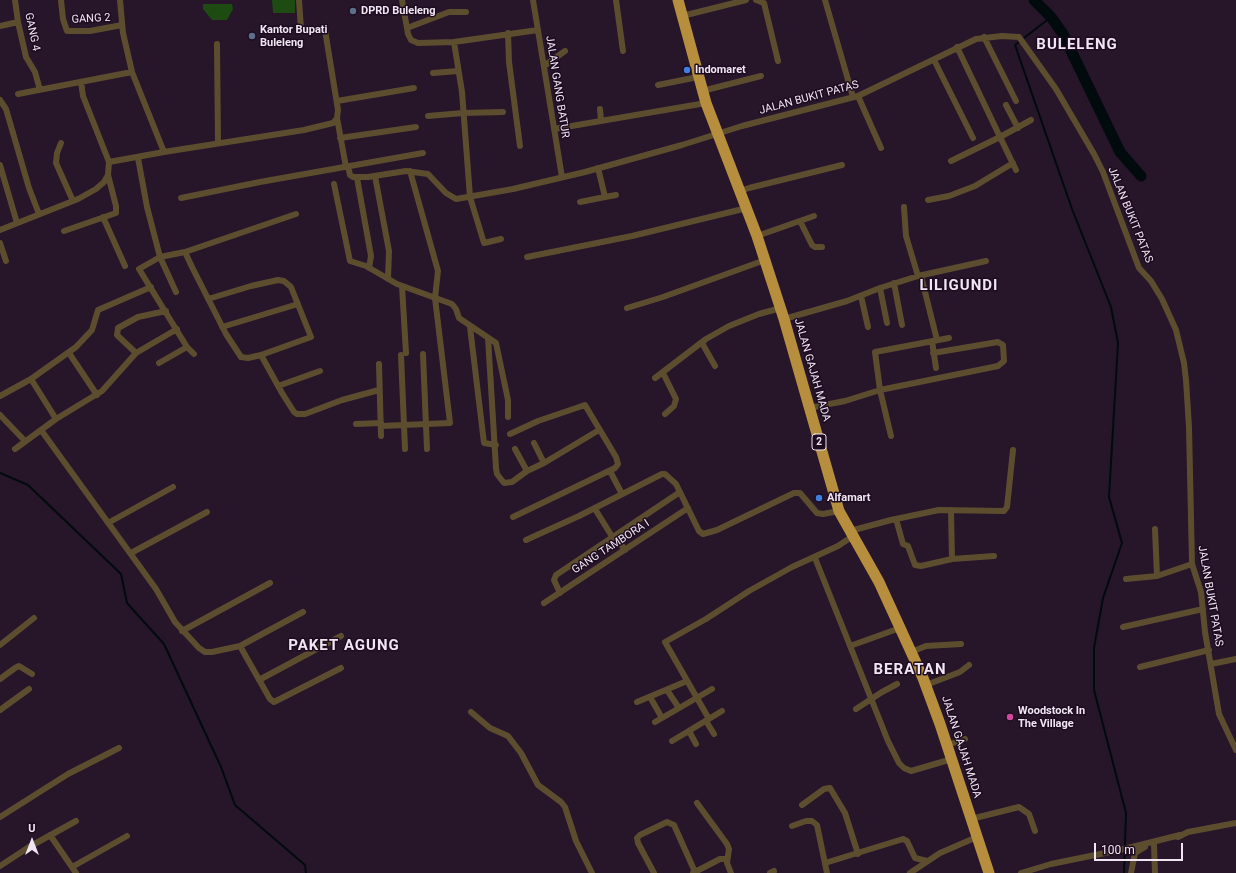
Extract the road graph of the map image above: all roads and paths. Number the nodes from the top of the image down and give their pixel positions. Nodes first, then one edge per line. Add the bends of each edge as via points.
1 (15, 0) edge
2 (61, 0) edge
3 (120, 0) edge
4 (299, 0) edge
5 (402, 0) edge
6 (533, 0) edge
7 (616, 0) edge
8 (678, 0) edge
9 (746, 0) edge
10 (756, 0) edge
11 (825, 0) edge
12 (466, 12) dead end
13 (682, 16) junction
14 (18, 22) junction
15 (122, 25) junction
16 (0, 26) edge
17 (407, 28) junction
18 (538, 30) junction
19 (508, 33) junction
20 (984, 37) junction
21 (454, 42) junction
22 (217, 44) dead end
23 (957, 47) junction
24 (565, 51) dead end
25 (623, 51) dead end
26 (934, 60) junction
27 (778, 61) dead end
28 (544, 66) junction
29 (458, 71) junction
30 (132, 72) junction
31 (433, 73) dead end
32 (760, 76) dead end
33 (698, 77) junction
34 (81, 82) junction
35 (658, 85) dead end
36 (414, 88) dead end
37 (40, 90) junction
38 (702, 91) junction
39 (18, 94) dead end
40 (856, 97) junction
41 (0, 100) edge
42 (337, 101) junction
43 (1016, 101) dead end
44 (706, 103) junction
45 (1006, 105) dead end
46 (600, 109) dead end
47 (503, 112) dead end
48 (463, 113) junction
49 (428, 116) dead end
50 (337, 118) junction
51 (601, 120) junction
52 (1032, 120) dead end
53 (416, 127) dead end
54 (1018, 128) junction
55 (554, 129) junction
56 (718, 134) junction
57 (1000, 137) junction
58 (340, 138) junction
59 (973, 138) dead end
60 (61, 143) dead end
61 (218, 143) junction
62 (520, 146) dead end
63 (881, 148) dead end
64 (164, 152) junction
65 (423, 154) dead end
66 (138, 158) junction
67 (951, 161) dead end
68 (109, 162) junction
69 (1013, 162) junction
70 (0, 165) edge
71 (842, 165) dead end
72 (347, 167) junction
73 (598, 168) junction
74 (1016, 170) dead end
75 (410, 171) junction
76 (108, 174) junction
77 (375, 176) junction
78 (562, 177) junction
79 (357, 178) junction
80 (334, 184) dead end
81 (740, 191) junction
82 (616, 195) dead end
83 (470, 197) junction
84 (605, 197) junction
85 (181, 198) dead end
86 (928, 200) dead end
87 (73, 201) junction
88 (580, 202) dead end
89 (904, 207) dead end
90 (747, 208) junction
91 (39, 214) junction
92 (296, 214) dead end
93 (814, 216) dead end
94 (103, 217) junction
95 (800, 221) junction
96 (17, 223) junction
97 (0, 230) edge
98 (64, 231) dead end
99 (757, 236) junction
100 (501, 239) dead end
101 (0, 243) edge
102 (822, 247) dead end
103 (185, 252) junction
104 (160, 257) junction
105 (527, 257) dead end
106 (765, 260) junction
107 (6, 261) dead end
108 (986, 261) dead end
109 (125, 266) dead end
110 (370, 268) junction
111 (920, 276) junction
112 (388, 279) junction
113 (894, 284) junction
114 (402, 286) junction
115 (151, 287) junction
116 (880, 288) junction
117 (176, 292) dead end
118 (861, 296) junction
119 (435, 298) junction
120 (208, 299) junction
121 (298, 304) junction
122 (627, 308) dead end
123 (781, 308) junction
124 (166, 311) junction
125 (784, 319) junction
126 (887, 323) dead end
127 (902, 325) dead end
128 (222, 327) junction
129 (470, 327) junction
130 (868, 327) dead end
131 (177, 329) junction
132 (488, 338) junction
133 (949, 338) dead end
134 (935, 341) junction
135 (702, 343) junction
136 (187, 347) junction
137 (69, 353) junction
138 (136, 353) junction
139 (934, 353) junction
140 (194, 354) dead end
141 (422, 354) dead end
142 (261, 355) junction
143 (159, 363) dead end
144 (379, 364) dead end
145 (715, 366) dead end
146 (936, 368) dead end
147 (320, 371) dead end
148 (663, 373) junction
149 (656, 378) dead end
150 (31, 379) junction
151 (278, 386) junction
152 (379, 390) junction
153 (880, 390) junction
154 (97, 394) junction
155 (0, 396) edge
156 (809, 408) junction
157 (665, 414) dead end
158 (0, 415) edge
159 (508, 417) dead end
160 (56, 418) junction
161 (356, 424) dead end
162 (426, 424) junction
163 (381, 425) junction
164 (404, 425) junction
165 (41, 430) junction
166 (599, 430) junction
167 (510, 434) dead end
168 (381, 436) dead end
169 (891, 436) dead end
170 (25, 442) junction
171 (534, 443) dead end
172 (496, 445) junction
173 (15, 449) dead end
174 (406, 449) dead end
175 (427, 449) dead end
176 (515, 449) dead end
177 (1013, 450) dead end
178 (544, 463) junction
179 (527, 471) junction
180 (610, 471) junction
181 (173, 487) dead end
182 (680, 492) junction
183 (622, 494) junction
184 (595, 508) junction
185 (688, 508) junction
186 (951, 510) junction
187 (838, 511) junction
188 (207, 512) dead end
189 (513, 518) dead end
190 (896, 519) junction
191 (108, 523) junction
192 (1155, 529) dead end
193 (851, 534) junction
194 (614, 537) junction
195 (526, 540) dead end
196 (625, 550) junction
197 (131, 553) junction
198 (994, 556) dead end
199 (815, 558) junction
200 (952, 559) junction
201 (1192, 564) junction
202 (1157, 576) junction
203 (1126, 579) dead end
204 (270, 583) dead end
205 (560, 593) junction
206 (544, 603) dead end
207 (1203, 609) junction
208 (303, 612) dead end
209 (34, 618) dead end
210 (1123, 627) dead end
211 (900, 628) junction
212 (182, 631) junction
213 (341, 636) dead end
214 (961, 644) dead end
215 (0, 645) edge
216 (240, 646) junction
217 (850, 646) junction
218 (1209, 650) junction
219 (911, 652) junction
220 (1236, 659) edge
221 (1211, 664) junction
222 (969, 665) dead end
223 (1140, 667) dead end
224 (341, 668) dead end
225 (32, 674) dead end
226 (0, 678) edge
227 (259, 680) junction
228 (687, 681) junction
229 (897, 684) dead end
230 (926, 685) junction
231 (29, 689) dead end
232 (712, 689) dead end
233 (667, 690) junction
234 (650, 697) junction
235 (696, 698) junction
236 (871, 699) junction
237 (637, 702) dead end
238 (679, 708) junction
239 (856, 709) dead end
240 (0, 710) edge
241 (722, 711) dead end
242 (471, 712) dead end
243 (662, 718) junction
244 (707, 720) junction
245 (655, 722) dead end
246 (689, 731) junction
247 (714, 734) dead end
248 (965, 739) dead end
249 (672, 741) dead end
250 (696, 744) dead end
251 (947, 745) junction
252 (119, 748) dead end
253 (1236, 750) edge
254 (952, 759) junction
255 (697, 803) dead end
256 (802, 805) dead end
257 (0, 817) edge
258 (971, 819) junction
259 (76, 821) dead end
260 (1236, 823) edge
261 (792, 826) dead end
262 (1035, 831) dead end
263 (1180, 835) junction
264 (50, 836) junction
265 (127, 836) dead end
266 (977, 837) junction
267 (1154, 845) junction
268 (858, 854) junction
269 (727, 859) junction
270 (927, 862) junction
271 (826, 863) junction
272 (0, 866) edge
273 (72, 867) junction
274 (76, 873) edge
275 (592, 873) edge
276 (654, 873) edge
277 (694, 873) edge
278 (731, 873) edge
279 (827, 873) edge
280 (910, 873) edge
281 (989, 873) edge
282 (1021, 873) edge
283 (1131, 873) edge
284 (1155, 873) edge

1 - 14 street, GANG 4
2 - 15 street, GANG 2 via 63,19 68,31 90,31
3 - 15 street
4 - 42 street via 301,29 325,30
5 - 17 street
6 - 18 street, JALAN GANG BATUR
7 - 25 street
8 - 13 highway, JALAN GAJAH MADA / 2
9 - 13 street
10 - 27 street via 765,5
11 - 40 street
12 - 17 street via 449,12
13 - 33 highway, JALAN GAJAH MADA / 2
14 - 16 street
14 - 37 street, GANG 4 via 26,57 35,72
15 - 30 street
17 - 21 street via 409,37 418,43
18 - 19 street
18 - 28 street, JALAN GANG BATUR
19 - 21 street
19 - 62 street via 509,62
20 - 23 street, JALAN BUKIT PATAS
20 - 43 street
20 - 201 street, JALAN BUKIT PATAS via 1008,36 1021,39 1056,90 1094,154 1139,268 1162,299 1176,330 1187,385
21 - 29 street
22 - 61 street
23 - 26 street, JALAN BUKIT PATAS
23 - 57 street
24 - 28 street
26 - 40 street, JALAN BUKIT PATAS
26 - 59 street
28 - 55 street, JALAN GANG BATUR
29 - 31 street
29 - 48 street
30 - 34 street
30 - 64 street
32 - 38 street
33 - 35 street
33 - 38 highway, JALAN GAJAH MADA / 2
34 - 37 street
34 - 68 street
36 - 42 street
37 - 39 street
38 - 44 highway, JALAN GAJAH MADA / 2
40 - 56 street, JALAN BUKIT PATAS via 768,118
40 - 63 street
41 - 91 street via 6,109
42 - 50 street
44 - 51 street
44 - 56 highway, JALAN GAJAH MADA / 2
45 - 54 street
46 - 51 street
47 - 48 street
48 - 49 street
48 - 83 street
50 - 58 street
50 - 61 street via 331,124 304,130
51 - 55 street
52 - 54 street
53 - 58 street
54 - 57 street
55 - 78 street, JALAN GANG BATUR
56 - 73 street
56 - 81 highway, JALAN GAJAH MADA / 2
57 - 67 street
57 - 69 street
58 - 72 street
60 - 87 street via 56,163
61 - 64 street
64 - 66 street
65 - 72 street
66 - 68 street
66 - 104 street
68 - 76 street
69 - 74 street
69 - 86 street via 975,186 949,196
70 - 96 street
71 - 81 street
72 - 79 street via 351,176
72 - 85 street via 234,186
73 - 78 street
73 - 84 street
75 - 77 street
75 - 83 street via 428,174 456,199
75 - 119 street via 438,271
76 - 87 street via 101,186
76 - 94 street via 117,210 114,214
77 - 79 street
77 - 112 street via 388,246
78 - 83 street
79 - 110 street via 371,256
80 - 110 street via 349,259
81 - 90 highway, JALAN GAJAH MADA / 2
82 - 84 street
83 - 100 street via 484,243
84 - 88 street
87 - 91 street
89 - 111 street via 906,236
90 - 99 highway, JALAN GAJAH MADA / 2
90 - 105 street via 632,236
91 - 96 street
92 - 103 street
93 - 95 street
94 - 98 street
94 - 109 street
95 - 99 street
95 - 102 street via 812,246
96 - 97 street
99 - 106 highway, JALAN GAJAH MADA / 2
101 - 107 street
103 - 104 street
103 - 120 street
104 - 115 street via 140,269
104 - 117 street
106 - 122 street
106 - 123 highway, JALAN GAJAH MADA / 2
108 - 111 street
110 - 112 street
111 - 113 street
111 - 134 street
112 - 114 street
113 - 116 street
113 - 127 street
114 - 119 street
114 - 164 street
115 - 124 street
115 - 137 street via 98,310 91,332
116 - 118 street
116 - 126 street
118 - 125 street
118 - 130 street
119 - 129 street via 452,304 459,318
119 - 162 street via 450,423
120 - 121 street via 281,280 288,282
120 - 128 street
121 - 128 street
121 - 142 street via 311,336
123 - 125 highway, JALAN GAJAH MADA / 2
123 - 135 street via 738,322
124 - 131 street
124 - 138 street via 138,317 118,328 117,335
125 - 156 highway, JALAN GAJAH MADA / 2
128 - 142 street via 241,357
129 - 132 street
129 - 172 street via 484,443
131 - 136 street
131 - 138 street
132 - 159 street via 496,343 508,400
132 - 172 street
133 - 134 street
134 - 139 street
134 - 153 street via 874,352
135 - 145 street
135 - 148 street
136 - 140 street
136 - 143 street
137 - 150 street
137 - 154 street
138 - 154 street via 122,366 111,383
139 - 146 street
139 - 153 street via 998,342 1003,345 1004,361 990,368
141 - 162 street
142 - 151 street
144 - 152 street
147 - 151 street
148 - 149 street
148 - 157 street via 676,399 674,406
150 - 155 street
150 - 160 street
151 - 152 street via 294,412 301,415
152 - 163 street
153 - 156 street via 845,401
153 - 169 street
154 - 160 street
156 - 187 highway, JALAN GAJAH MADA / 2
158 - 170 street
160 - 165 street
161 - 163 street
162 - 164 street
162 - 175 street
163 - 164 street
163 - 168 street
164 - 174 street
165 - 170 street
165 - 191 street
166 - 167 street via 585,405 538,421
166 - 178 street
166 - 180 street via 618,461 617,466
170 - 173 street
171 - 178 street
172 - 179 street via 496,468 504,483 512,482
176 - 179 street
177 - 186 street via 1006,510
178 - 179 street
180 - 183 street
180 - 189 street
181 - 191 street
182 - 183 street via 671,479 662,474
182 - 185 street
182 - 194 street
183 - 184 street
184 - 194 street
184 - 195 street
185 - 187 street via 699,531 704,534 794,493 800,493 817,513
185 - 196 street, GANG TAMBORA I
186 - 190 street
186 - 200 street
187 - 193 highway, JALAN GAJAH MADA / 2
188 - 197 street
190 - 193 street
190 - 200 street via 903,544 908,546 915,565
191 - 197 street
192 - 202 street
193 - 199 street
193 - 211 highway, JALAN GAJAH MADA / 2 via 879,582
194 - 196 street
194 - 205 street via 556,575 554,580
196 - 205 street, GANG TAMBORA I
197 - 212 street
198 - 200 street
199 - 217 street
199 - 228 street via 792,567 749,591 665,642
201 - 202 street
201 - 207 street, JALAN BUKIT PATAS via 1199,584
202 - 203 street
204 - 212 street
205 - 206 street, GANG TAMBORA I
207 - 210 street
207 - 218 street, JALAN BUKIT PATAS
208 - 216 street
209 - 215 street
211 - 217 street
211 - 219 highway, JALAN GAJAH MADA / 2
212 - 216 street via 205,652
213 - 227 street
214 - 219 street via 926,646
216 - 227 street
217 - 236 street
218 - 221 street, JALAN BUKIT PATAS
218 - 223 street
219 - 230 highway, JALAN GAJAH MADA / 2
220 - 221 street
221 - 253 street, JALAN BUKIT PATAS via 1219,714
222 - 230 street via 960,672
224 - 227 street via 276,702 270,699
225 - 226 street via 19,666
228 - 233 street
228 - 235 street
229 - 236 street
230 - 251 highway, JALAN GAJAH MADA / 2
231 - 240 street
232 - 235 street
233 - 234 street
233 - 238 street
234 - 237 street
234 - 243 street
235 - 238 street
235 - 244 street
236 - 239 street
236 - 254 street via 892,748 904,768 914,771
238 - 243 street
241 - 244 street
242 - 275 street via 490,728 508,736 538,785 565,807 576,841
243 - 245 street
244 - 246 street
244 - 247 street
246 - 249 street
246 - 250 street
248 - 251 street
251 - 254 highway, JALAN GAJAH MADA / 2
252 - 257 street via 68,774
254 - 258 highway, JALAN GAJAH MADA / 2
255 - 269 street via 727,844
256 - 268 street via 824,789 830,788 845,813
258 - 262 street via 1018,807 1029,814
258 - 266 highway, JALAN GAJAH MADA / 2
259 - 264 street
260 - 263 street
261 - 271 street via 806,820 814,822
263 - 267 street
263 - 282 street
264 - 272 street
264 - 273 street
265 - 273 street
266 - 270 street via 948,849
266 - 281 highway, JALAN GAJAH MADA / 2
267 - 283 street via 1135,851
267 - 284 street
268 - 270 street via 903,839 907,841 915,858
268 - 271 street
269 - 277 street via 720,859
269 - 278 street
270 - 280 street
271 - 279 street
273 - 274 street
276 - 277 street via 637,838 667,822 674,825

